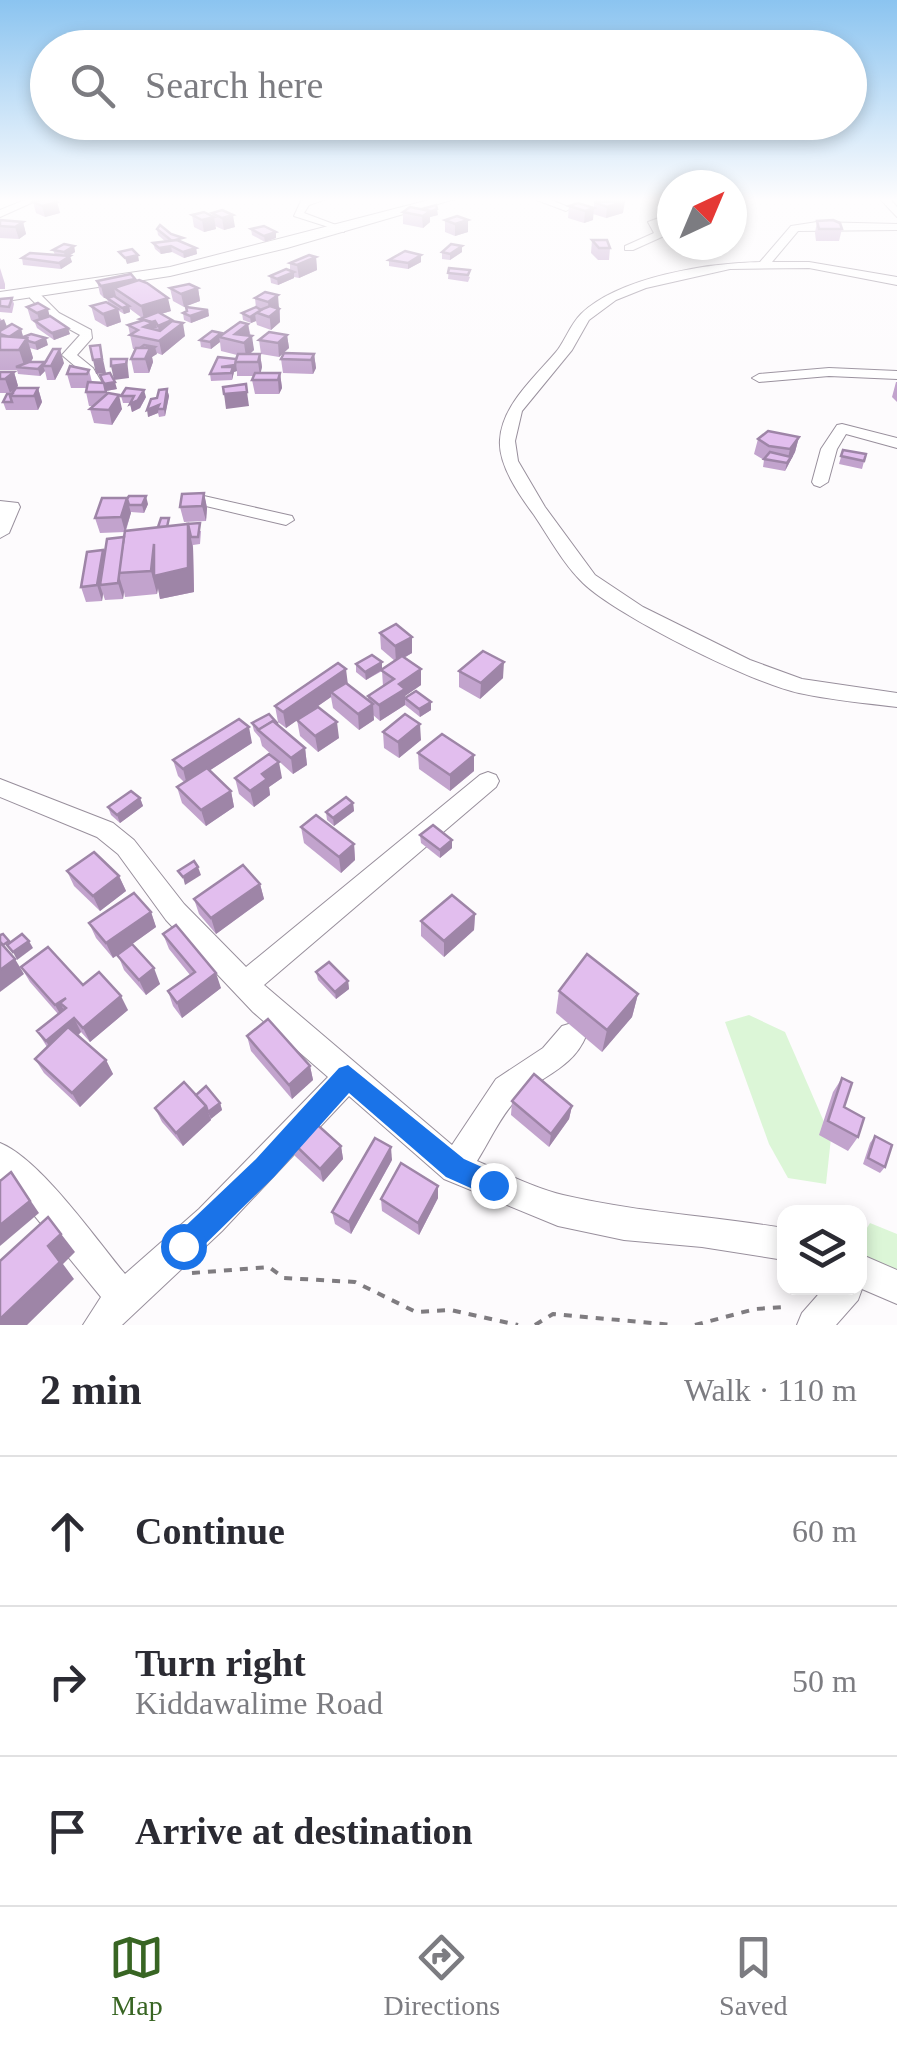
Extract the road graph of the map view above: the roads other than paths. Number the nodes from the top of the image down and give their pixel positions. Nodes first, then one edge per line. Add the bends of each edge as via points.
1 (215, 261) edge
2 (767, 261) edge
3 (763, 266) junction
4 (897, 281) edge
5 (34, 294) junction
6 (0, 297) edge
7 (897, 375) edge
8 (758, 378) dead end
9 (98, 388) edge
10 (897, 431) edge
11 (875, 436) junction
12 (897, 443) edge
13 (820, 482) dead end
14 (195, 499) edge
15 (0, 506) edge
16 (286, 520) dead end
17 (0, 533) edge
18 (897, 700) edge
19 (488, 781) dead end
20 (0, 788) edge
21 (245, 984) junction
22 (572, 1036) dead end
23 (348, 1076) junction
24 (0, 1158) edge
25 (455, 1168) junction
26 (777, 1243) edge
27 (867, 1274) edge
28 (897, 1288) edge
29 (834, 1295) edge
30 (122, 1296) junction
31 (800, 1316) edge
32 (100, 1325) edge

1 - 5 main road
2 - 3 street
3 - 4 street via 809,265
3 - 18 street via 710,269 598,305 515,410 510,461 589,579 636,610 742,666 799,686
5 - 6 main road
5 - 9 street via 55,316 86,332 69,355
7 - 8 street
10 - 11 street
11 - 12 street
11 - 13 street via 842,428
14 - 16 street
15 - 17 street via 12,507
19 - 21 street
20 - 21 street via 115,838
21 - 23 street
22 - 25 street via 553,1058 506,1089
23 - 25 street
23 - 30 street via 265,1168
24 - 30 street
25 - 26 street via 558,1210
27 - 28 street
29 - 31 street
30 - 32 street

